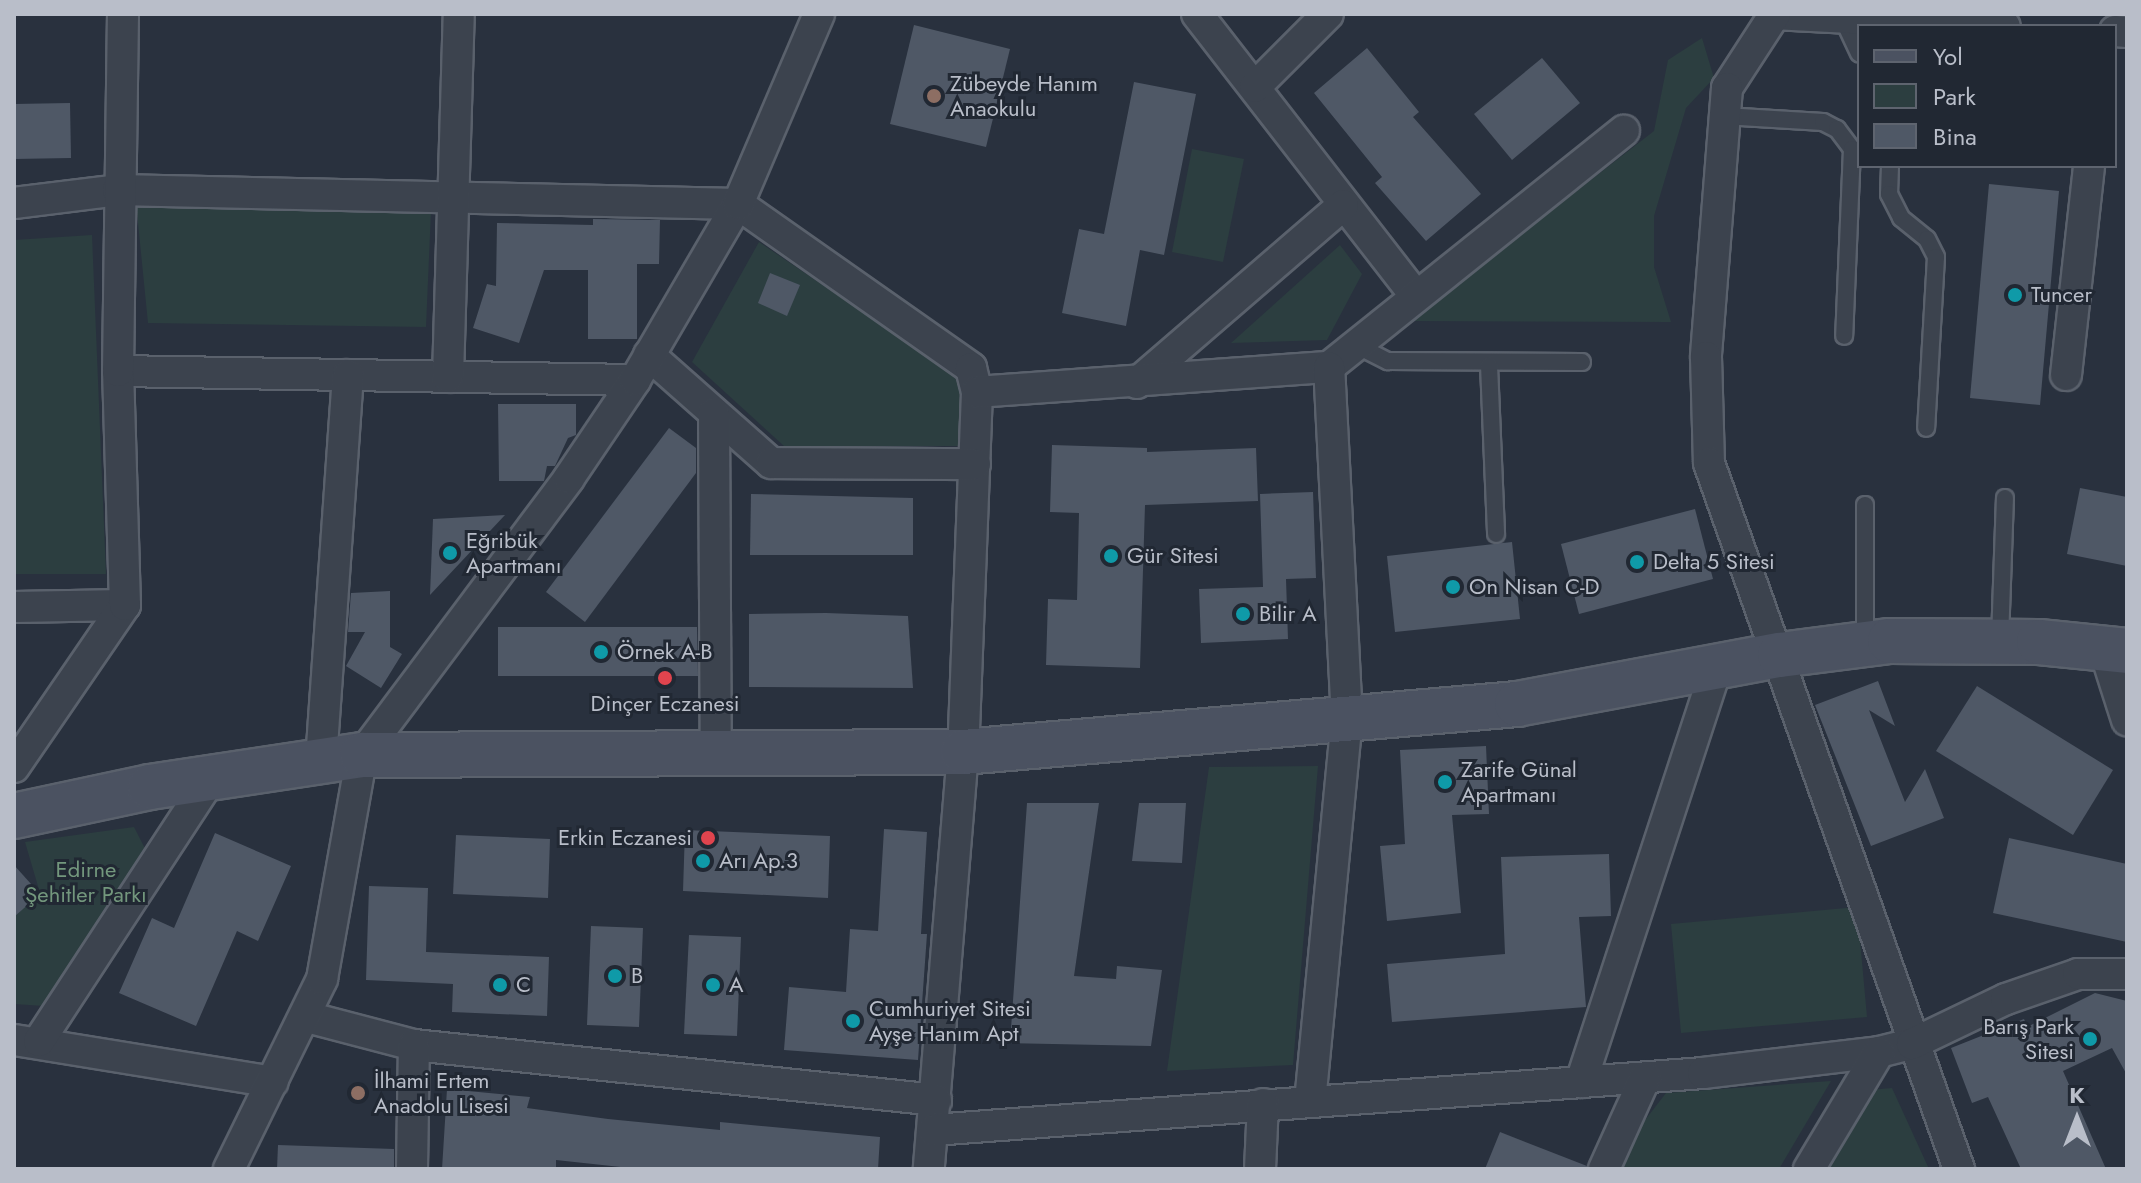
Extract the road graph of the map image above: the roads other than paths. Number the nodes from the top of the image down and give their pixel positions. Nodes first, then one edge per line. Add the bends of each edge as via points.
1 (123, 14) edge
2 (459, 14) edge
3 (819, 14) edge
4 (1197, 14) edge
5 (1328, 14) edge
6 (1774, 15) edge
7 (1873, 17) edge
8 (1843, 19) junction
9 (1976, 24) edge
10 (1857, 50) edge
11 (1255, 87) junction
12 (1724, 116) junction
13 (1624, 131) dead end
14 (1890, 168) edge
15 (2089, 168) edge
16 (118, 190) junction
17 (456, 195) junction
18 (14, 203) edge
19 (738, 204) junction
20 (1343, 205) junction
21 (1415, 295) junction
22 (1844, 336) dead end
23 (1356, 345) junction
24 (1582, 362) dead end
25 (1489, 365) junction
26 (1329, 367) junction
27 (642, 368) junction
28 (118, 371) junction
29 (348, 375) junction
30 (2066, 375) dead end
31 (448, 377) junction
32 (1137, 383) junction
33 (977, 392) junction
34 (714, 413) junction
35 (1926, 428) dead end
36 (975, 464) junction
37 (2005, 498) dead end
38 (1865, 505) dead end
39 (1496, 534) dead end
40 (125, 605) junction
41 (14, 607) edge
42 (2000, 641) junction
43 (1865, 644) junction
44 (2115, 650) edge
45 (1780, 655) junction
46 (1716, 670) junction
47 (1347, 720) junction
48 (2127, 720) edge
49 (963, 752) junction
50 (716, 754) junction
51 (342, 758) junction
52 (14, 767) edge
53 (212, 777) junction
54 (14, 816) edge
55 (2127, 974) edge
56 (307, 1017) junction
57 (26, 1041) edge
58 (1912, 1044) junction
59 (414, 1045) junction
60 (1879, 1052) junction
61 (1645, 1078) junction
62 (273, 1082) junction
63 (1581, 1082) junction
64 (936, 1100) junction
65 (1310, 1102) junction
66 (1263, 1104) junction
67 (933, 1130) junction
68 (229, 1169) edge
69 (412, 1169) edge
70 (929, 1169) edge
71 (1260, 1169) edge
72 (1604, 1169) edge
73 (1809, 1169) edge
74 (1959, 1169) edge

1 - 16 street
2 - 17 street
3 - 19 street
4 - 11 street
5 - 11 street
6 - 8 street
6 - 12 street via 1727,88
7 - 8 street
7 - 9 street
8 - 10 lane
11 - 20 street
12 - 22 lane via 1823,122 1837,129 1852,149
12 - 45 street via 1706,357 1709,463
13 - 21 street
14 - 35 lane via 1889,194 1901,218 1927,239 1936,257
15 - 30 street
16 - 17 street
16 - 18 street
16 - 28 street
17 - 19 street
17 - 31 street
19 - 27 street
19 - 33 street via 971,368
20 - 21 street
20 - 32 street
21 - 23 street
23 - 25 lane via 1388,361
23 - 26 street
24 - 25 lane
25 - 39 lane
26 - 32 street
26 - 47 street
27 - 31 street
27 - 34 street
27 - 51 street via 569,478
28 - 29 street
28 - 40 street
29 - 31 street
29 - 51 street
32 - 33 street
33 - 36 street
34 - 36 street via 771,463
34 - 50 street
36 - 49 street
37 - 42 lane
38 - 43 lane
40 - 41 street
40 - 52 street
42 - 43 main road
42 - 44 main road
43 - 45 main road
44 - 48 street
45 - 46 main road
45 - 58 street
46 - 47 main road via 1517,704
46 - 63 street
47 - 49 main road
47 - 65 street
49 - 50 main road
49 - 64 street
50 - 51 main road
51 - 53 main road
51 - 56 street via 333,938
53 - 54 main road
53 - 57 street
55 - 58 street via 2078,974 2006,999
56 - 59 street
56 - 62 street
57 - 62 street
58 - 60 street
58 - 74 street
59 - 64 street
59 - 69 street
60 - 61 street
60 - 73 street
61 - 63 street
61 - 72 street
62 - 68 street
63 - 65 street
64 - 67 street
65 - 66 street
66 - 67 street
66 - 71 street
67 - 70 street

